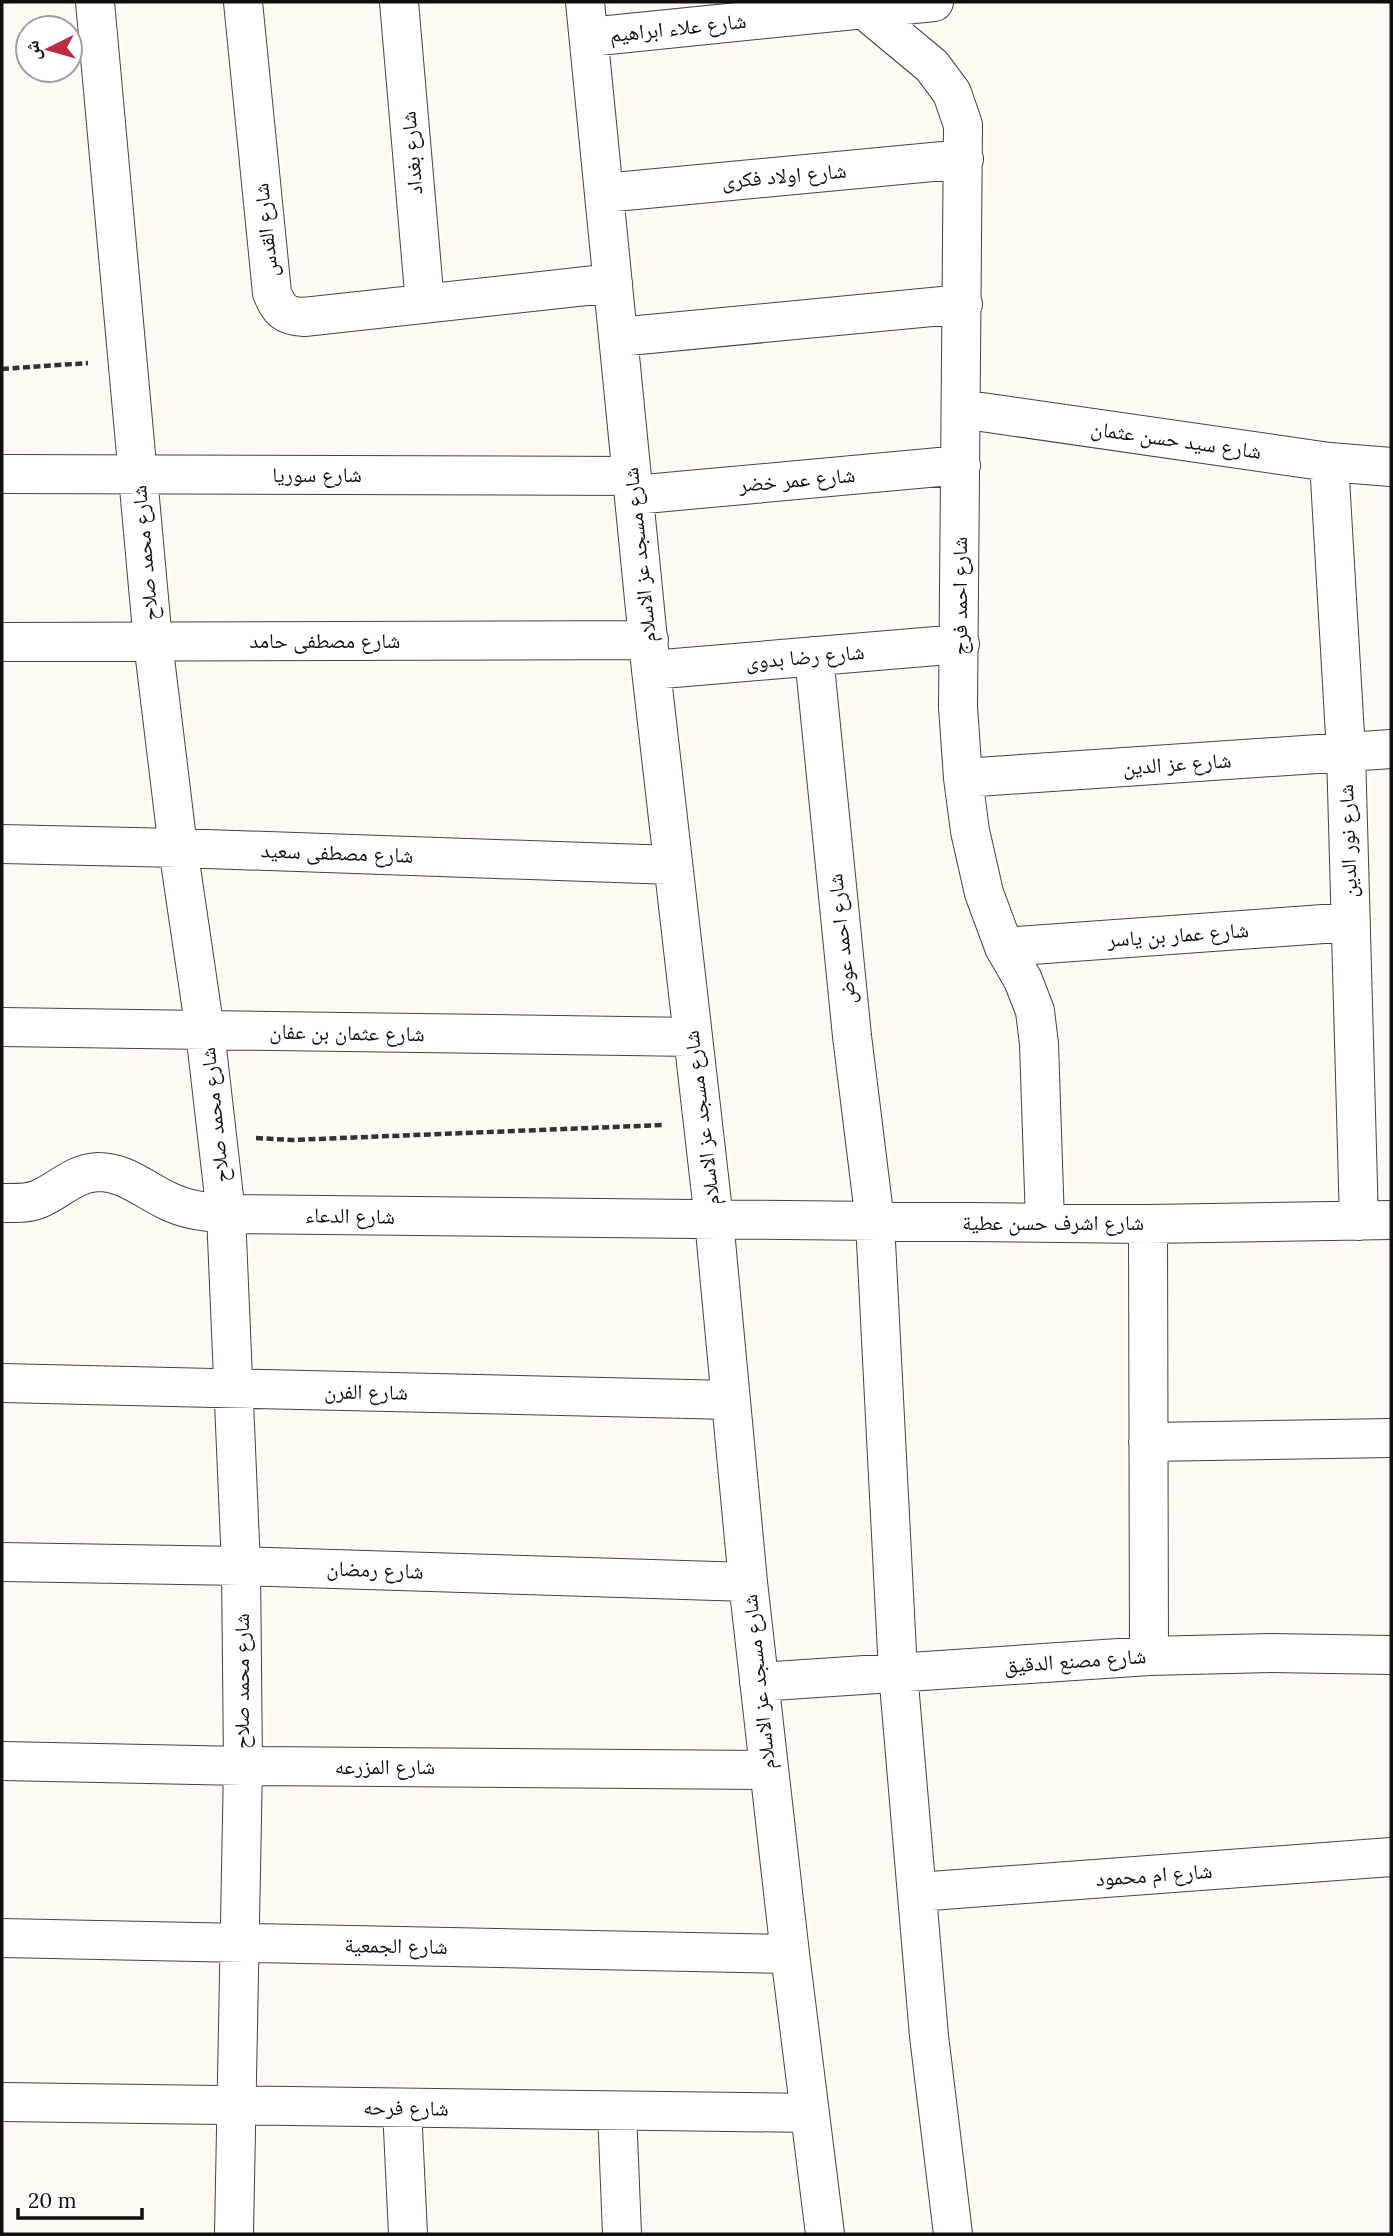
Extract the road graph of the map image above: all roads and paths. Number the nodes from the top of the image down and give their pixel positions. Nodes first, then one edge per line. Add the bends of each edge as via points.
1 (95, 2) edge
2 (243, 2) edge
3 (399, 2) edge
4 (934, 2) edge
5 (859, 5) edge
6 (587, 20) edge
7 (964, 159) junction
8 (604, 193) junction
9 (613, 283) junction
10 (963, 303) junction
11 (425, 304) junction
12 (618, 337) junction
13 (127, 361) junction
14 (2, 369) edge
15 (961, 409) junction
16 (1329, 462) junction
17 (961, 465) junction
18 (1391, 467) edge
19 (2, 474) edge
20 (137, 475) junction
21 (633, 486) junction
22 (2, 642) edge
23 (153, 642) junction
24 (960, 644) junction
25 (650, 655) junction
26 (814, 656) junction
27 (1391, 749) edge
28 (1346, 752) junction
29 (962, 778) junction
30 (2, 844) edge
31 (178, 848) junction
32 (673, 865) junction
33 (1351, 922) junction
34 (1004, 947) junction
35 (2, 1027) edge
36 (205, 1031) junction
37 (693, 1037) junction
38 (703, 1123) junction
39 (217, 1135) junction
40 (2, 1203) edge
41 (226, 1214) junction
42 (714, 1220) junction
43 (1375, 1221) edge
44 (875, 1222) junction
45 (1045, 1222) junction
46 (1148, 1224) junction
47 (2, 1383) edge
48 (235, 1389) junction
49 (731, 1400) junction
50 (1391, 1438) edge
51 (1148, 1442) junction
52 (2, 1562) edge
53 (241, 1566) junction
54 (748, 1582) junction
55 (1391, 1655) edge
56 (1149, 1656) junction
57 (898, 1672) junction
58 (759, 1682) junction
59 (2, 1761) edge
60 (243, 1766) junction
61 (769, 1770) junction
62 (1391, 1857) edge
63 (917, 1892) junction
64 (2, 1938) edge
65 (239, 1943) junction
66 (790, 1954) junction
67 (2, 2102) edge
68 (236, 2105) junction
69 (402, 2108) junction
70 (617, 2111) junction
71 (810, 2113) junction
72 (233, 2234) edge
73 (408, 2234) edge
74 (622, 2234) edge
75 (825, 2234) edge
76 (953, 2234) edge

1 - 13 street, شارع محمد صلاح
2 - 11 street, شارع القدس via 272,293 278,309 288,316 304,317
3 - 11 street, شارع بغداد
4 - 5 street, شارع علاء ابراهيم
5 - 6 street, شارع علاء ابراهيم
5 - 7 street, شارع احمد فرج via 932,66 952,93 963,125
6 - 8 street, شارع مسجد عز الاسلام
7 - 8 street, شارع اولاد فكرى
7 - 10 street, شارع احمد فرج
8 - 9 street, شارع مسجد عز الاسلام
9 - 11 street
9 - 12 street, شارع مسجد عز الاسلام
10 - 12 street
10 - 15 street, شارع احمد فرج
12 - 21 street, شارع مسجد عز الاسلام
13 - 14 path
13 - 20 street, شارع محمد صلاح
15 - 16 street, شارع سيد حسن عثمان
15 - 17 street, شارع احمد فرج
16 - 18 street, شارع سيد حسن عثمان
16 - 28 street, شارع نور الدين
17 - 21 street, شارع عمر خضر
17 - 24 street, شارع احمد فرج
19 - 20 street, شارع سوريا
20 - 21 street, شارع سوريا
20 - 23 street, شارع محمد صلاح
21 - 25 street, شارع مسجد عز الاسلام
22 - 23 street, شارع مصطفى حامد
23 - 25 street, شارع مصطفى حامد
23 - 31 street, شارع محمد صلاح
24 - 26 street, شارع رضا بدوى
24 - 29 street, شارع احمد فرج
25 - 26 street, شارع رضا بدوى
25 - 32 street, شارع مسجد عز الاسلام
26 - 44 street, شارع احمد عوض
27 - 28 street, شارع عز الدين
28 - 29 street, شارع عز الدين
28 - 33 street, شارع نور الدين
29 - 34 street, شارع احمد فرج via 984,893
30 - 31 street, شارع مصطفى سعيد
31 - 32 street, شارع مصطفى سعيد
31 - 36 street, شارع محمد صلاح
32 - 37 street, شارع مسجد عز الاسلام
33 - 34 street, شارع عمار بن ياسر
33 - 43 street, شارع نور الدين
34 - 45 street, شارع احمد فرج via 1035,1011
35 - 36 street, شارع عثمان بن عفان
36 - 37 street, شارع عثمان بن عفان
36 - 39 street, شارع محمد صلاح
37 - 38 street, شارع مسجد عز الاسلام
38 - 39 path via 292,1140
38 - 42 street, شارع مسجد عز الاسلام
39 - 41 street, شارع محمد صلاح
40 - 41 street, شارع الدعاء via 41,1198 75,1177 97,1172 120,1175 167,1201 197,1211
41 - 42 street, شارع الدعاء
41 - 48 street, شارع محمد صلاح
42 - 44 street, شارع اشرف حسن عطية
42 - 49 street, شارع مسجد عز الاسلام
43 - 46 street, شارع اشرف حسن عطية
44 - 45 street, شارع اشرف حسن عطية
44 - 57 street, شارع احمد عوض
45 - 46 street, شارع اشرف حسن عطية
46 - 51 street
47 - 48 street, شارع الفرن
48 - 49 street, شارع الفرن
48 - 53 street, شارع محمد صلاح
49 - 54 street, شارع مسجد عز الاسلام
50 - 51 street
51 - 56 street
52 - 53 street, شارع رمضان
53 - 54 street, شارع رمضان
53 - 60 street, شارع محمد صلاح
54 - 58 street, شارع مسجد عز الاسلام
55 - 56 street, شارع مصنع الدقيق
56 - 57 street, شارع مصنع الدقيق
57 - 58 street, شارع مصنع الدقيق
57 - 63 street, شارع احمد عوض
58 - 61 street, شارع مسجد عز الاسلام
59 - 60 street, شارع المزرعه
60 - 61 street, شارع المزرعه
60 - 65 street, شارع محمد صلاح
61 - 66 street, شارع مسجد عز الاسلام
62 - 63 street, شارع ام محمود
63 - 76 street, شارع احمد عوض
64 - 65 street, شارع الجمعية
65 - 66 street, شارع الجمعية
65 - 68 street, شارع محمد صلاح
66 - 71 street, شارع مسجد عز الاسلام
67 - 68 street, شارع فرحه
68 - 69 street, شارع فرحه
68 - 72 street, شارع محمد صلاح
69 - 70 street, شارع فرحه
69 - 73 street
70 - 71 street, شارع فرحه
70 - 74 street
71 - 75 street, شارع مسجد عز الاسلام

